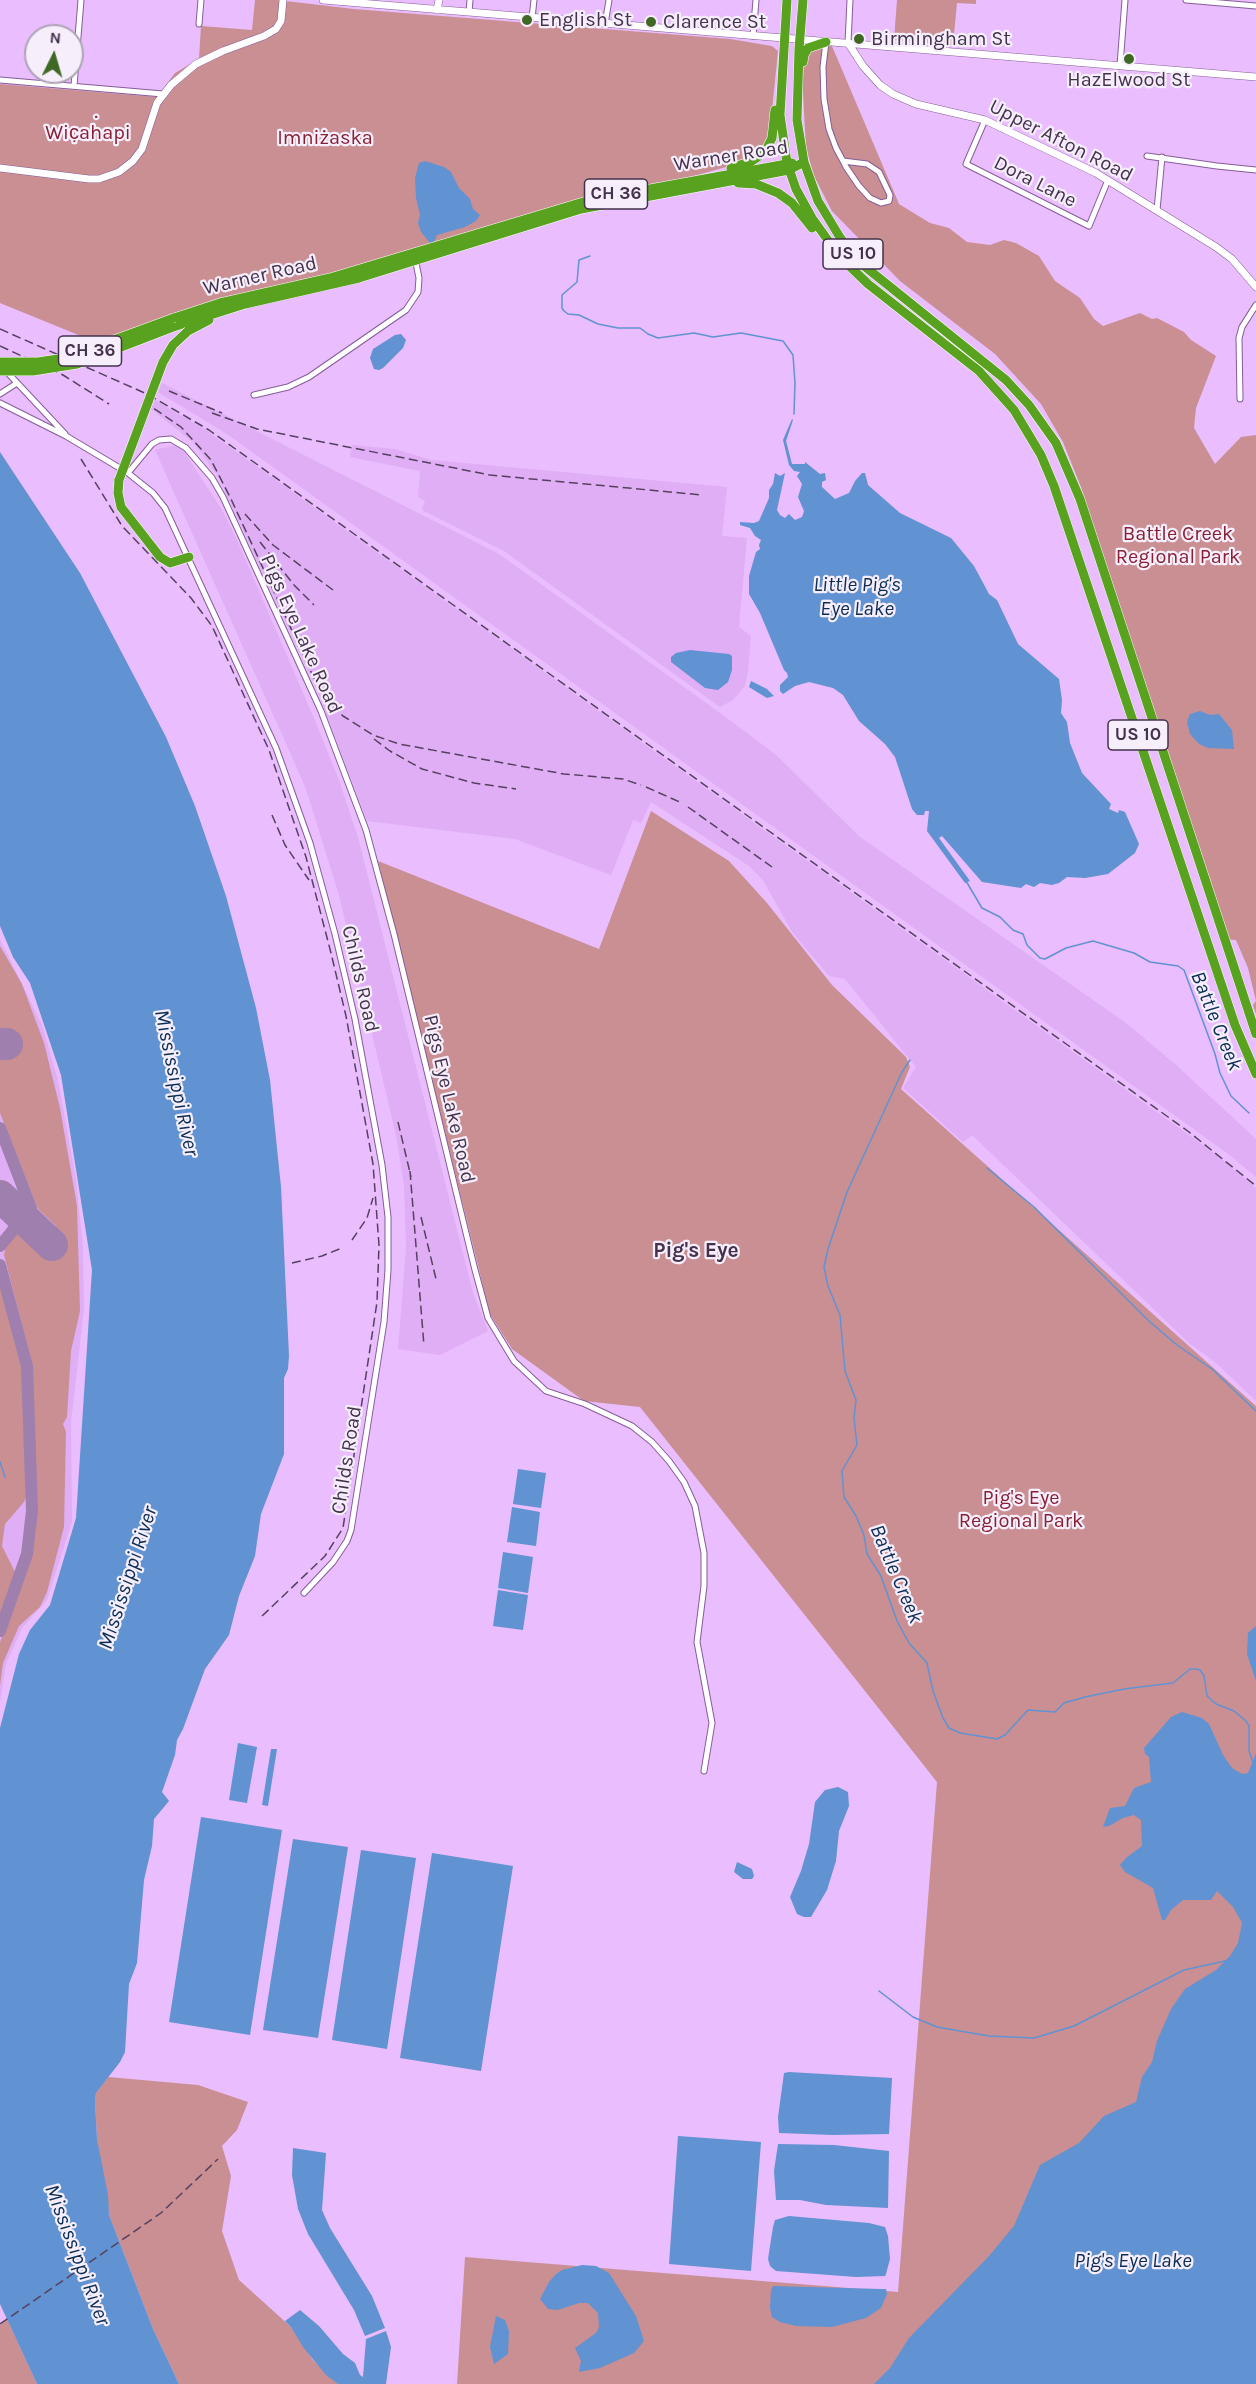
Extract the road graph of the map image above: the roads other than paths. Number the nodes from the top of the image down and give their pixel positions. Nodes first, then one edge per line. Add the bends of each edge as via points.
1 (81, 0) edge
2 (201, 0) edge
3 (283, 0) edge
4 (323, 0) edge
5 (439, 0) edge
6 (470, 0) edge
7 (534, 0) edge
8 (609, 0) edge
9 (756, 0) edge
10 (787, 0) edge
11 (803, 0) edge
12 (850, 0) edge
13 (1125, 0) edge
14 (1186, 0) edge
15 (415, 4) edge
16 (1256, 6) edge
17 (437, 10) junction
18 (470, 12) junction
19 (532, 18) junction
20 (198, 24) dead end
21 (605, 24) junction
22 (753, 36) junction
23 (784, 38) junction
24 (800, 40) junction
25 (826, 42) junction
26 (848, 43) junction
27 (1120, 66) junction
28 (781, 72) junction
29 (1256, 77) edge
30 (0, 80) edge
31 (74, 86) junction
32 (163, 94) junction
33 (797, 103) junction
34 (985, 120) junction
35 (1147, 156) dead end
36 (1162, 157) junction
37 (843, 161) junction
38 (804, 162) junction
39 (788, 166) junction
40 (0, 168) edge
41 (1256, 170) edge
42 (697, 179) junction
43 (1108, 180) junction
44 (676, 190) junction
45 (1157, 210) junction
46 (415, 257) junction
47 (840, 257) junction
48 (1256, 287) edge
49 (245, 304) junction
50 (1256, 305) edge
51 (174, 323) junction
52 (0, 364) edge
53 (0, 371) edge
54 (17, 383) junction
55 (0, 394) edge
56 (254, 395) dead end
57 (1240, 399) dead end
58 (0, 403) edge
59 (66, 436) junction
60 (128, 473) junction
61 (189, 557) junction
62 (1253, 1013) edge
63 (1256, 1034) edge
64 (1256, 1074) edge
65 (304, 1593) dead end
66 (704, 1771) dead end

1 - 31 street
2 - 20 street
3 - 32 street via 276,29 196,64
4 - 15 street
5 - 17 street
6 - 18 street
7 - 19 street
8 - 21 street
9 - 22 street
10 - 23 highway, US 10
11 - 24 highway, US 10
12 - 26 street
13 - 27 street
14 - 16 street
15 - 17 street
17 - 18 street
18 - 19 street
19 - 21 street
21 - 22 street
22 - 23 street
23 - 24 street
23 - 28 highway, US 10
24 - 25 street
24 - 33 highway, US 10
25 - 26 street
25 - 33 highway via 805,51
25 - 37 street via 824,99 829,129
26 - 27 street
26 - 34 street, Upper Afton Road via 863,66 893,94 916,104
27 - 29 street
28 - 39 highway, US 10 via 781,126
28 - 42 highway via 772,138 765,152 752,161
30 - 31 street
31 - 32 street
32 - 40 street via 142,149 119,172 90,179
33 - 38 highway, US 10
34 - 43 street, Upper Afton Road
34 - 43 street, Dora Lane via 966,164 1089,226
35 - 36 street
36 - 41 street
36 - 45 street
37 - 37 street via 870,198 881,203 889,201 879,172 867,164
38 - 39 highway, Warner Road / CH 36
38 - 62 highway, US 10 via 825,216 851,253 1006,380 1042,422 1060,452 1080,499
39 - 42 highway, Warner Road / CH 36
39 - 44 highway, Warner Road / CH 36
39 - 47 highway, US 10 via 812,218
42 - 46 highway, Warner Road / CH 36 via 580,202
43 - 45 street, Upper Afton Road
44 - 46 highway, Warner Road / CH 36 via 581,209
44 - 47 highway via 740,183 770,189 792,203 819,238
45 - 48 street, Upper Afton Road via 1232,259
46 - 49 highway, Warner Road / CH 36 via 340,284
46 - 51 highway, Warner Road / CH 36 via 220,303
46 - 56 street via 420,278 418,292 406,310 309,377
47 - 64 highway, US 10 via 868,284 979,371 1014,410 1041,455 1235,1025
49 - 51 highway, Warner Road / CH 36
49 - 61 highway, bridge via 188,331 173,345 119,480 121,507 160,557 170,564
50 - 57 street via 1239,339
51 - 52 highway, Warner Road / CH 36, bridge via 65,358
51 - 53 highway, Warner Road / CH 36, bridge via 77,364
52 - 54 street, Childs Road
54 - 55 street
54 - 59 street, Childs Road
58 - 59 street, Childs Road
59 - 60 street, Childs Road
60 - 61 street, Childs Road via 165,508
60 - 66 street, Pigs Eye Lake Road via 152,444 171,439 186,448 212,478 321,711 366,830 488,1318 514,1361 546,1391 632,1426 652,1442 684,1482 695,1506 704,1553 697,1642 712,1723
61 - 65 street, Childs Road via 273,740 310,843 356,1019 386,1192 387,1297 355,1514 342,1550
62 - 63 highway, US 10

